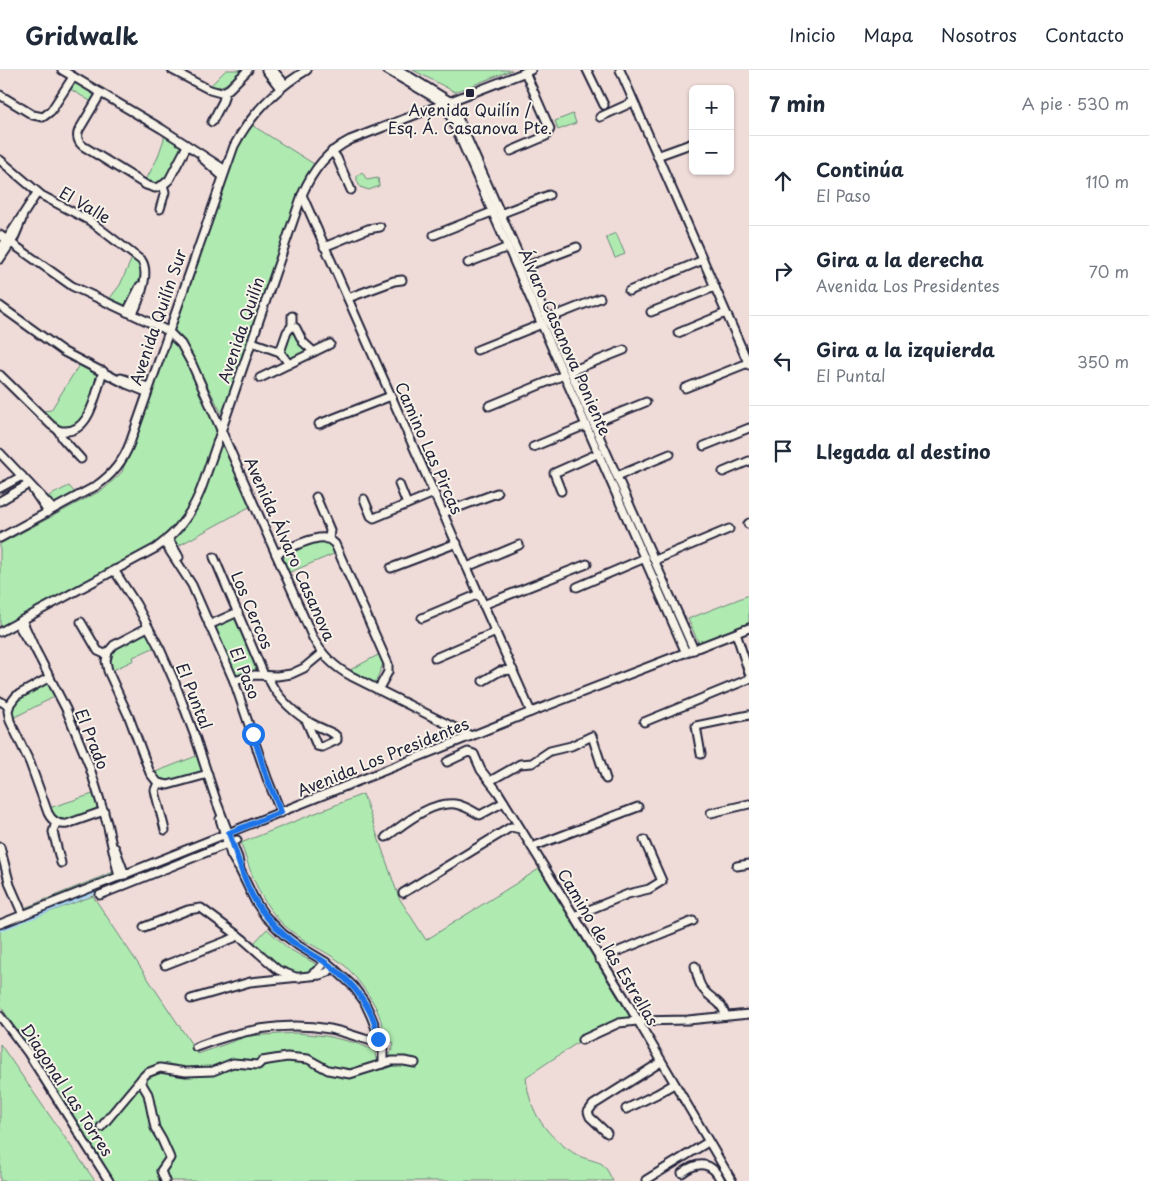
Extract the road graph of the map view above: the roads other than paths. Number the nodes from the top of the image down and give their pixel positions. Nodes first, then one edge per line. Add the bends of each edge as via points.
1 (62, 70) edge
2 (172, 70) edge
3 (248, 70) edge
4 (266, 70) edge
5 (273, 70) edge
6 (307, 70) edge
7 (387, 70) edge
8 (399, 70) edge
9 (587, 70) edge
10 (620, 70) edge
11 (528, 71) edge
12 (73, 76) junction
13 (283, 86) junction
14 (225, 92) junction
15 (101, 93) junction
16 (0, 95) edge
17 (633, 102) junction
18 (448, 103) junction
19 (604, 105) dead end
20 (600, 117) dead end
21 (212, 122) dead end
22 (689, 144) edge
23 (187, 146) junction
24 (332, 151) junction
25 (511, 152) dead end
26 (657, 156) junction
27 (0, 160) edge
28 (223, 172) junction
29 (163, 185) junction
30 (351, 190) dead end
31 (38, 193) junction
32 (302, 195) junction
33 (548, 195) dead end
34 (160, 209) dead end
35 (492, 212) junction
36 (500, 214) junction
37 (380, 227) dead end
38 (434, 234) dead end
39 (6, 239) edge
40 (324, 247) junction
41 (577, 247) dead end
42 (0, 250) edge
43 (512, 251) junction
44 (0, 260) edge
45 (703, 260) junction
46 (468, 263) dead end
47 (524, 267) junction
48 (402, 280) dead end
49 (714, 287) junction
50 (629, 291) dead end
51 (348, 298) junction
52 (600, 298) dead end
53 (0, 306) edge
54 (651, 312) dead end
55 (130, 313) junction
56 (726, 313) junction
57 (292, 316) dead end
58 (544, 322) junction
59 (292, 326) junction
60 (168, 331) junction
61 (678, 333) dead end
62 (252, 342) junction
63 (330, 344) dead end
64 (478, 350) dead end
65 (624, 350) dead end
66 (280, 352) junction
67 (314, 352) junction
68 (289, 364) junction
69 (749, 364) edge
70 (103, 371) junction
71 (567, 373) junction
72 (0, 375) edge
73 (260, 378) dead end
74 (686, 388) dead end
75 (147, 390) junction
76 (391, 396) junction
77 (579, 400) junction
78 (646, 402) dead end
79 (489, 406) dead end
80 (594, 423) junction
81 (319, 424) dead end
82 (586, 426) junction
83 (749, 428) edge
84 (222, 429) junction
85 (58, 430) junction
86 (68, 431) junction
87 (66, 442) junction
88 (704, 446) dead end
89 (533, 447) dead end
90 (0, 453) edge
91 (599, 453) junction
92 (670, 454) dead end
93 (81, 459) dead end
94 (749, 461) edge
95 (723, 472) dead end
96 (22, 476) junction
97 (617, 476) junction
98 (399, 484) dead end
99 (31, 486) junction
100 (0, 488) edge
101 (561, 491) dead end
102 (434, 493) junction
103 (496, 493) dead end
104 (316, 497) dead end
105 (364, 499) dead end
106 (0, 501) edge
107 (407, 504) junction
108 (51, 510) junction
109 (443, 514) junction
110 (730, 529) dead end
111 (0, 538) edge
112 (329, 539) junction
113 (166, 540) junction
114 (457, 544) junction
115 (519, 545) dead end
116 (277, 556) junction
117 (214, 557) dead end
118 (645, 558) junction
119 (655, 560) junction
120 (587, 564) dead end
121 (467, 567) junction
122 (391, 568) dead end
123 (116, 569) junction
124 (662, 575) junction
125 (654, 579) junction
126 (578, 587) dead end
127 (479, 594) junction
128 (484, 605) junction
129 (238, 612) junction
130 (422, 618) dead end
131 (19, 622) junction
132 (81, 622) dead end
133 (209, 625) junction
134 (148, 626) junction
135 (749, 628) edge
136 (0, 632) edge
137 (496, 632) junction
138 (737, 636) dead end
139 (694, 650) junction
140 (322, 653) junction
141 (686, 653) junction
142 (107, 655) junction
143 (435, 658) dead end
144 (513, 670) junction
145 (749, 673) edge
146 (266, 675) junction
147 (50, 677) junction
148 (749, 679) edge
149 (234, 681) junction
150 (483, 681) dead end
151 (376, 689) junction
152 (0, 701) edge
153 (9, 706) junction
154 (531, 712) junction
155 (749, 715) edge
156 (306, 720) junction
157 (644, 722) dead end
158 (471, 736) junction
159 (701, 754) dead end
160 (447, 762) dead end
161 (208, 774) junction
162 (606, 779) dead end
163 (490, 781) junction
164 (158, 783) junction
165 (504, 802) junction
166 (749, 804) edge
167 (638, 807) dead end
168 (104, 811) junction
169 (281, 812) junction
170 (711, 813) dead end
171 (56, 822) junction
172 (166, 830) dead end
173 (520, 830) junction
174 (226, 834) junction
175 (386, 837) dead end
176 (644, 840) dead end
177 (232, 842) junction
178 (0, 847) edge
179 (532, 847) junction
180 (1, 858) edge
181 (61, 863) dead end
182 (749, 864) edge
183 (737, 866) dead end
184 (122, 876) junction
185 (403, 893) dead end
186 (100, 895) dead end
187 (23, 915) junction
188 (574, 916) junction
189 (693, 920) dead end
190 (0, 924) edge
191 (144, 927) dead end
192 (239, 936) junction
193 (599, 959) junction
194 (325, 962) junction
195 (164, 965) dead end
196 (695, 966) dead end
197 (332, 967) junction
198 (278, 970) junction
199 (308, 976) junction
200 (298, 978) junction
201 (275, 979) junction
202 (191, 999) dead end
203 (749, 1014) edge
204 (0, 1016) edge
205 (726, 1016) junction
206 (637, 1021) junction
207 (582, 1040) dead end
208 (377, 1041) junction
209 (196, 1047) dead end
210 (661, 1062) junction
211 (415, 1063) dead end
212 (383, 1064) junction
213 (142, 1078) junction
214 (674, 1084) junction
215 (626, 1109) dead end
216 (101, 1127) dead end
217 (606, 1133) dead end
218 (708, 1142) junction
219 (682, 1173) dead end
220 (646, 1180) edge
221 (109, 1181) edge
222 (165, 1181) edge
223 (721, 1181) edge
224 (732, 1181) edge

1 - 12 street
2 - 14 street via 210,90
3 - 14 street
4 - 13 street
5 - 13 street
6 - 13 street, Avenida Quilín Sur
7 - 18 street
8 - 18 street
9 - 19 street
10 - 17 street
11 - 18 street, Avenida Quilín
11 - 25 street via 550,129 546,136
12 - 15 street
12 - 16 street via 51,112 43,117 36,117
13 - 28 street, Avenida Quilín Sur via 248,121
14 - 21 street
15 - 23 street
15 - 29 street via 79,130 78,139 83,146 146,185 153,188
17 - 20 street
17 - 26 street
18 - 24 street, Avenida Quilín via 357,137
18 - 35 street, Álvaro Casanova Poniente
18 - 36 street, Álvaro Casanova Poniente
22 - 26 street
23 - 28 street
23 - 29 street
24 - 30 street
24 - 32 street, Avenida Quilín via 314,170
26 - 45 street
27 - 31 street, El Valle
28 - 60 street, Avenida Quilín Sur
29 - 34 street via 165,194
31 - 39 street
31 - 55 street, El Valle via 85,218 145,266 146,274
32 - 40 street, Camino Las Pircas
32 - 62 street, Avenida Quilín
33 - 36 street
35 - 38 street
35 - 43 street, Álvaro Casanova Poniente
36 - 43 street, Álvaro Casanova Poniente
37 - 40 street
39 - 42 street
39 - 44 street
39 - 55 street via 72,286
40 - 51 street, Camino Las Pircas
41 - 47 street
43 - 46 street
43 - 47 street, Álvaro Casanova Poniente
43 - 58 street, Álvaro Casanova Poniente
45 - 49 street
45 - 50 street
47 - 58 street, Álvaro Casanova Poniente
48 - 51 street
49 - 54 street
49 - 56 street
51 - 76 street, Camino Las Pircas
52 - 58 street
53 - 70 street via 58,348
55 - 60 street
56 - 61 street
56 - 69 street
57 - 59 street
58 - 64 street
58 - 71 street, Álvaro Casanova Poniente
59 - 66 street
59 - 67 street
60 - 75 street, Avenida Quilín Sur
60 - 84 street, Avenida Álvaro Casanova via 188,356
62 - 66 street
62 - 84 street, Avenida Quilín
63 - 67 street
65 - 71 street
66 - 68 street
67 - 68 street
68 - 73 street
69 - 74 street
70 - 75 street
70 - 86 street via 86,420
71 - 77 street, Álvaro Casanova Poniente
71 - 79 street
72 - 85 street
75 - 108 street, Avenida Quilín Sur via 127,449 115,470 96,486
76 - 81 street
76 - 102 street, Camino Las Pircas
77 - 80 street, Álvaro Casanova Poniente
77 - 82 street, Álvaro Casanova Poniente
78 - 80 street
80 - 97 street, Álvaro Casanova Poniente
82 - 89 street
82 - 91 street, Álvaro Casanova Poniente
83 - 88 street
84 - 113 street, Avenida Quilín via 196,501 185,520
84 - 116 street, Avenida Álvaro Casanova
85 - 86 street
85 - 87 street
86 - 87 street
87 - 93 street
90 - 96 street
91 - 101 street via 554,473
91 - 118 street, Álvaro Casanova Poniente
92 - 97 street
94 - 95 street
96 - 99 street
96 - 100 street
97 - 119 street, Álvaro Casanova Poniente
98 - 107 street
99 - 106 street
99 - 108 street
102 - 107 street
102 - 109 street, Camino Las Pircas
103 - 109 street
104 - 112 street via 330,530
105 - 107 street via 374,518
108 - 111 street, Avenida Quilín Sur
109 - 114 street, Camino Las Pircas
110 - 119 street
112 - 116 street via 301,543
112 - 151 street via 336,546 387,661
113 - 123 street, Avenida Quilín
113 - 133 street, El Paso
114 - 121 street, Camino Las Pircas
114 - 122 street
115 - 121 street
116 - 140 street, Avenida Álvaro Casanova
117 - 129 street, Los Cercos
118 - 125 street, Álvaro Casanova Poniente
118 - 126 street
119 - 124 street, Álvaro Casanova Poniente
120 - 128 street
121 - 127 street, Camino Las Pircas
123 - 131 street, Avenida Quilín
123 - 134 street, El Puntal
124 - 125 street
124 - 139 street, Álvaro Casanova Poniente
125 - 141 street, Álvaro Casanova Poniente
127 - 128 street, Camino Las Pircas
127 - 130 street
128 - 137 street, Camino Las Pircas
129 - 133 street
129 - 146 street, Los Cercos
131 - 136 street, Avenida Quilín
131 - 147 street, El Prado
132 - 142 street via 98,651
133 - 149 street, El Paso
134 - 142 street via 114,645
134 - 161 street, El Puntal via 181,698
135 - 139 street, Avenida Los Presidentes
137 - 143 street
137 - 144 street, Camino Las Pircas
138 - 145 street
139 - 141 street, Avenida Los Presidentes
140 - 146 street via 295,672 282,676
140 - 151 street, Avenida Álvaro Casanova via 342,670
141 - 154 street, Avenida Los Presidentes
142 - 164 street via 108,671 150,774
144 - 150 street via 500,671
144 - 154 street, Camino Las Pircas
146 - 149 street via 254,674
146 - 156 street, Los Cercos via 279,695
147 - 153 street via 16,696
147 - 168 street, El Prado via 79,740
148 - 157 street
149 - 169 street, El Paso
151 - 158 street, Avenida Álvaro Casanova
152 - 153 street
153 - 171 street via 11,724 30,763 48,813
154 - 158 street, Avenida Los Presidentes
155 - 159 street via 696,726
156 - 156 street, Los Cercos via 316,746 322,747 338,740 334,734
158 - 169 street, Avenida Los Presidentes
160 - 163 street, Camino de las Estrellas via 471,752
161 - 164 street via 171,785
161 - 174 street, El Puntal
162 - 163 street via 592,736 550,751 532,763 520,764
163 - 165 street, Camino de las Estrellas
164 - 172 street via 155,790
165 - 173 street, Camino de las Estrellas
165 - 175 street via 480,815 456,804 437,806
166 - 170 street
167 - 179 street
168 - 171 street via 67,824
168 - 184 street, El Prado
169 - 174 street, Avenida Los Presidentes
171 - 181 street via 53,832
173 - 179 street, Camino de las Estrellas
173 - 185 street via 511,827
174 - 177 street, El Puntal
174 - 184 street, Avenida Los Presidentes
176 - 188 street via 662,881 649,889
177 - 186 street
177 - 194 street, El Puntal via 240,870 255,901 291,941
178 - 180 street
179 - 188 street, Camino de las Estrellas
180 - 187 street
182 - 183 street
184 - 187 street, Avenida Los Presidentes
187 - 190 street, Avenida Los Presidentes
188 - 193 street, Camino de las Estrellas
189 - 193 street
191 - 192 street via 201,908
192 - 195 street
192 - 198 street
193 - 206 street, Camino de las Estrellas
194 - 197 street, El Puntal
194 - 199 street
196 - 205 street via 700,984 718,1001
197 - 199 street via 327,972
197 - 208 street, El Puntal via 364,1001 375,1026
198 - 200 street
198 - 201 street
199 - 200 street
200 - 201 street
201 - 202 street via 250,982
203 - 205 street
204 - 221 street, Diagonal Las Torres via 28,1053
205 - 206 street
206 - 207 street via 619,1024
206 - 210 street, Camino de las Estrellas
208 - 209 street via 324,1028 284,1026 243,1031
208 - 212 street, El Puntal via 383,1050
210 - 214 street, Camino de las Estrellas
210 - 217 street via 589,1109 590,1117
211 - 212 street
212 - 213 street via 350,1074 328,1070 308,1059 287,1057 258,1064 233,1063 213,1071 186,1072 160,1068
213 - 216 street
213 - 222 street via 155,1128 170,1158 161,1171
214 - 215 street
214 - 218 street, Camino de las Estrellas
218 - 220 street
218 - 224 street, Camino de las Estrellas
219 - 223 street via 691,1166 707,1165 713,1168

